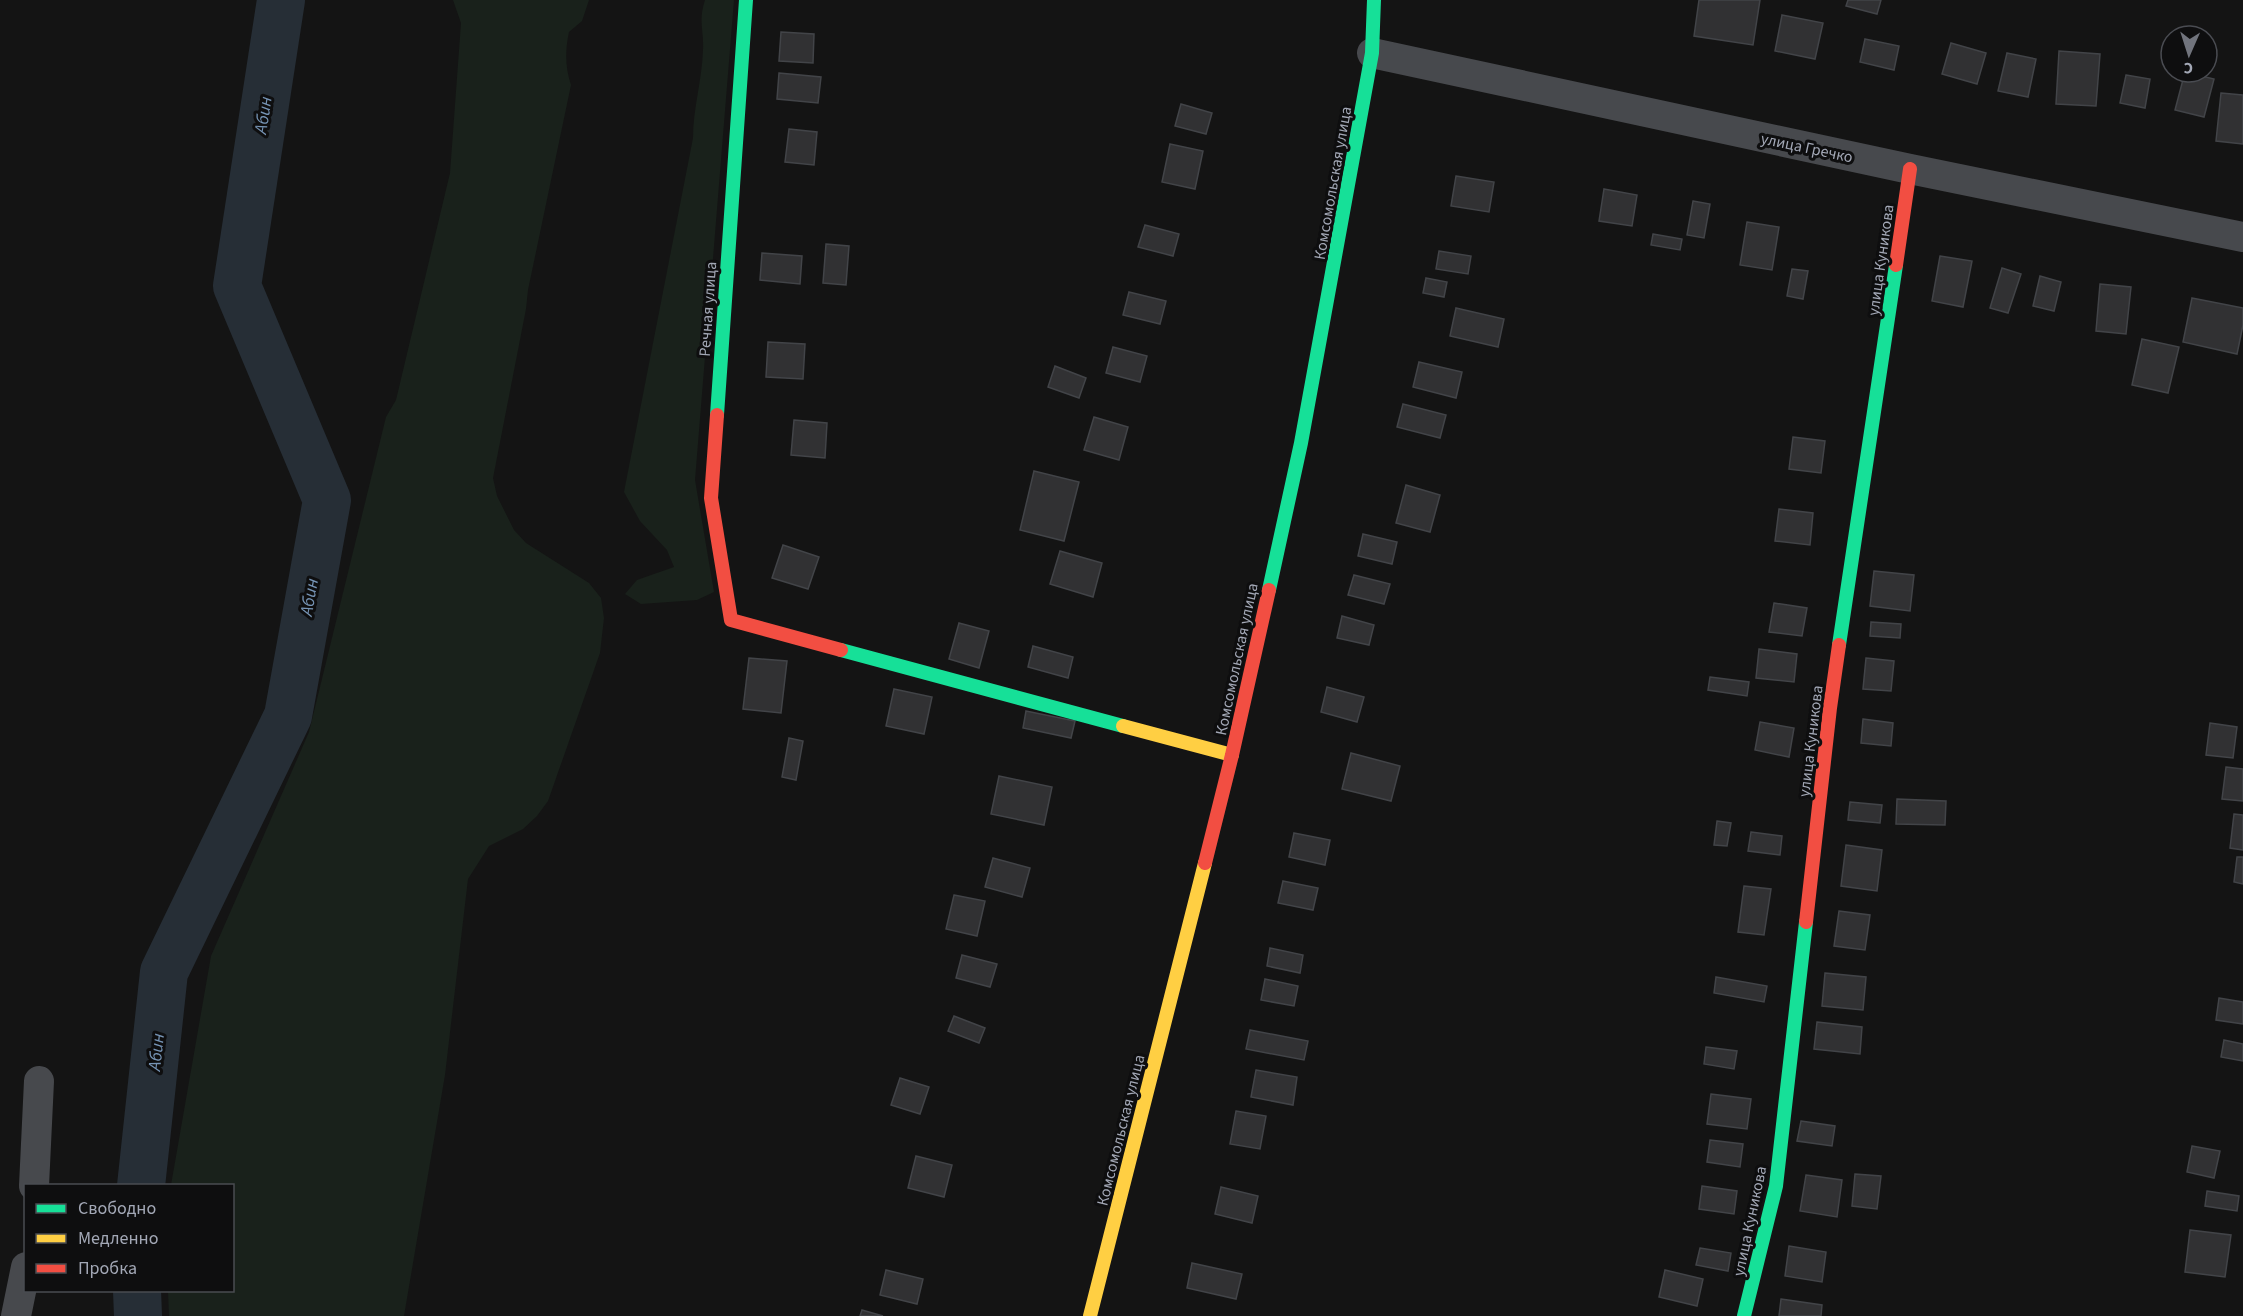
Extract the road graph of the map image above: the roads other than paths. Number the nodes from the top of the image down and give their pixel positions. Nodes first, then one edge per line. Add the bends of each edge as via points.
1 (747, 0) edge
2 (1374, 0) edge
3 (1372, 53) junction
4 (1910, 169) junction
5 (2243, 237) edge
6 (1232, 755) junction
7 (39, 1081) dead end
8 (34, 1184) edge
9 (24, 1277) edge
10 (16, 1316) edge
11 (1090, 1316) edge
12 (1744, 1316) edge

1 - 6 street, Речная улица via 711,498 731,620
2 - 3 street, Комсомольская улица
3 - 4 street, улица Гречко
3 - 6 street, Комсомольская улица via 1301,443
4 - 5 street, улица Гречко
4 - 12 street, улица Куникова via 1830,708 1776,1186
6 - 11 street, Комсомольская улица
7 - 8 street
9 - 10 street

